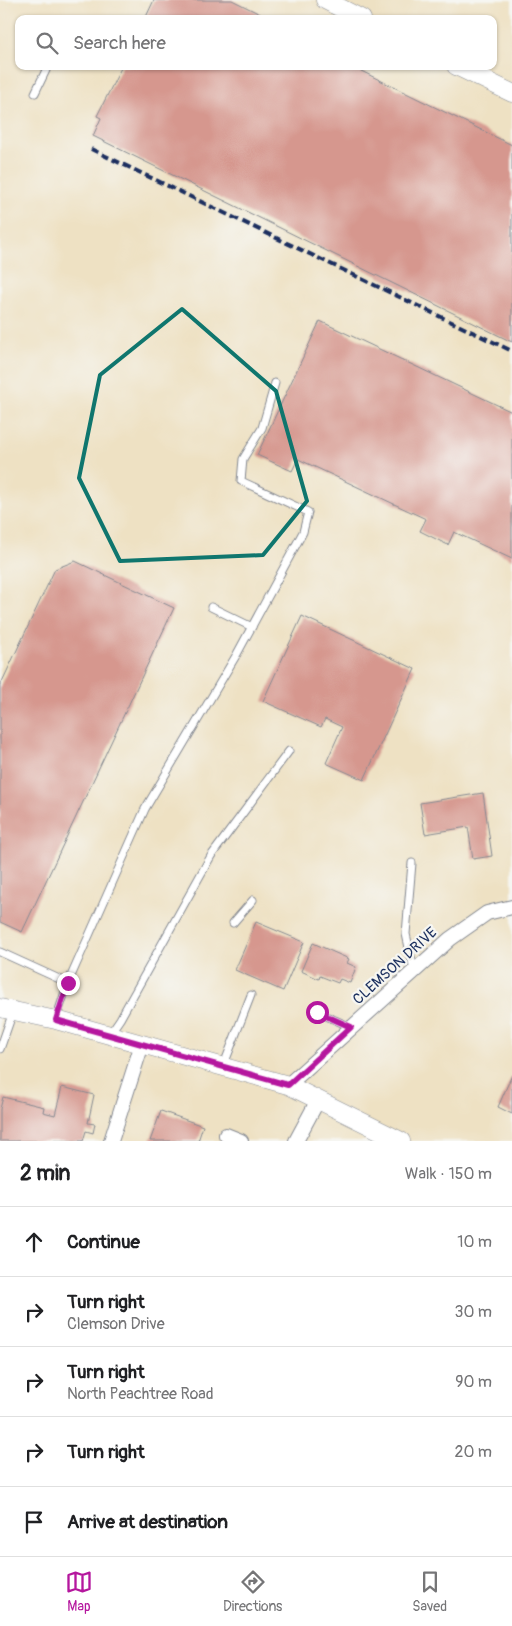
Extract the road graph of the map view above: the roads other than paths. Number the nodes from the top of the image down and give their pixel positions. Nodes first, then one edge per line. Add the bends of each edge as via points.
1 (325, 0) edge
2 (354, 15) edge
3 (46, 70) edge
4 (464, 70) edge
5 (35, 94) dead end
6 (512, 94) edge
7 (274, 383) dead end
8 (211, 607) dead end
9 (252, 627) junction
10 (289, 751) dead end
11 (412, 863) dead end
12 (253, 900) dead end
13 (512, 907) edge
14 (233, 923) dead end
15 (0, 952) edge
16 (414, 970) junction
17 (68, 983) junction
18 (251, 995) dead end
19 (6, 1010) edge
20 (317, 1012) dead end
21 (56, 1020) junction
22 (351, 1027) junction
23 (109, 1035) junction
24 (142, 1044) junction
25 (0, 1049) edge
26 (223, 1067) junction
27 (288, 1085) junction
28 (318, 1100) junction
29 (226, 1135) dead end
30 (395, 1140) edge
31 (111, 1141) edge
32 (241, 1141) edge
33 (296, 1141) edge

1 - 2 street
3 - 5 lane
4 - 6 street
7 - 9 lane via 262,428 243,459 241,481 308,512 303,532
8 - 9 lane
9 - 17 lane via 145,809
10 - 23 lane via 211,856
11 - 16 lane via 406,934
12 - 14 lane
13 - 16 street, CLEMSON DRIVE via 487,913 450,938
15 - 17 lane
16 - 22 street, CLEMSON DRIVE
17 - 21 lane
18 - 26 lane
19 - 21 street
19 - 25 lane
20 - 22 lane
21 - 23 street
22 - 27 street, CLEMSON DRIVE
23 - 24 street
24 - 26 street
24 - 31 street
26 - 27 street
27 - 28 street
28 - 30 street
28 - 33 street
29 - 32 street

